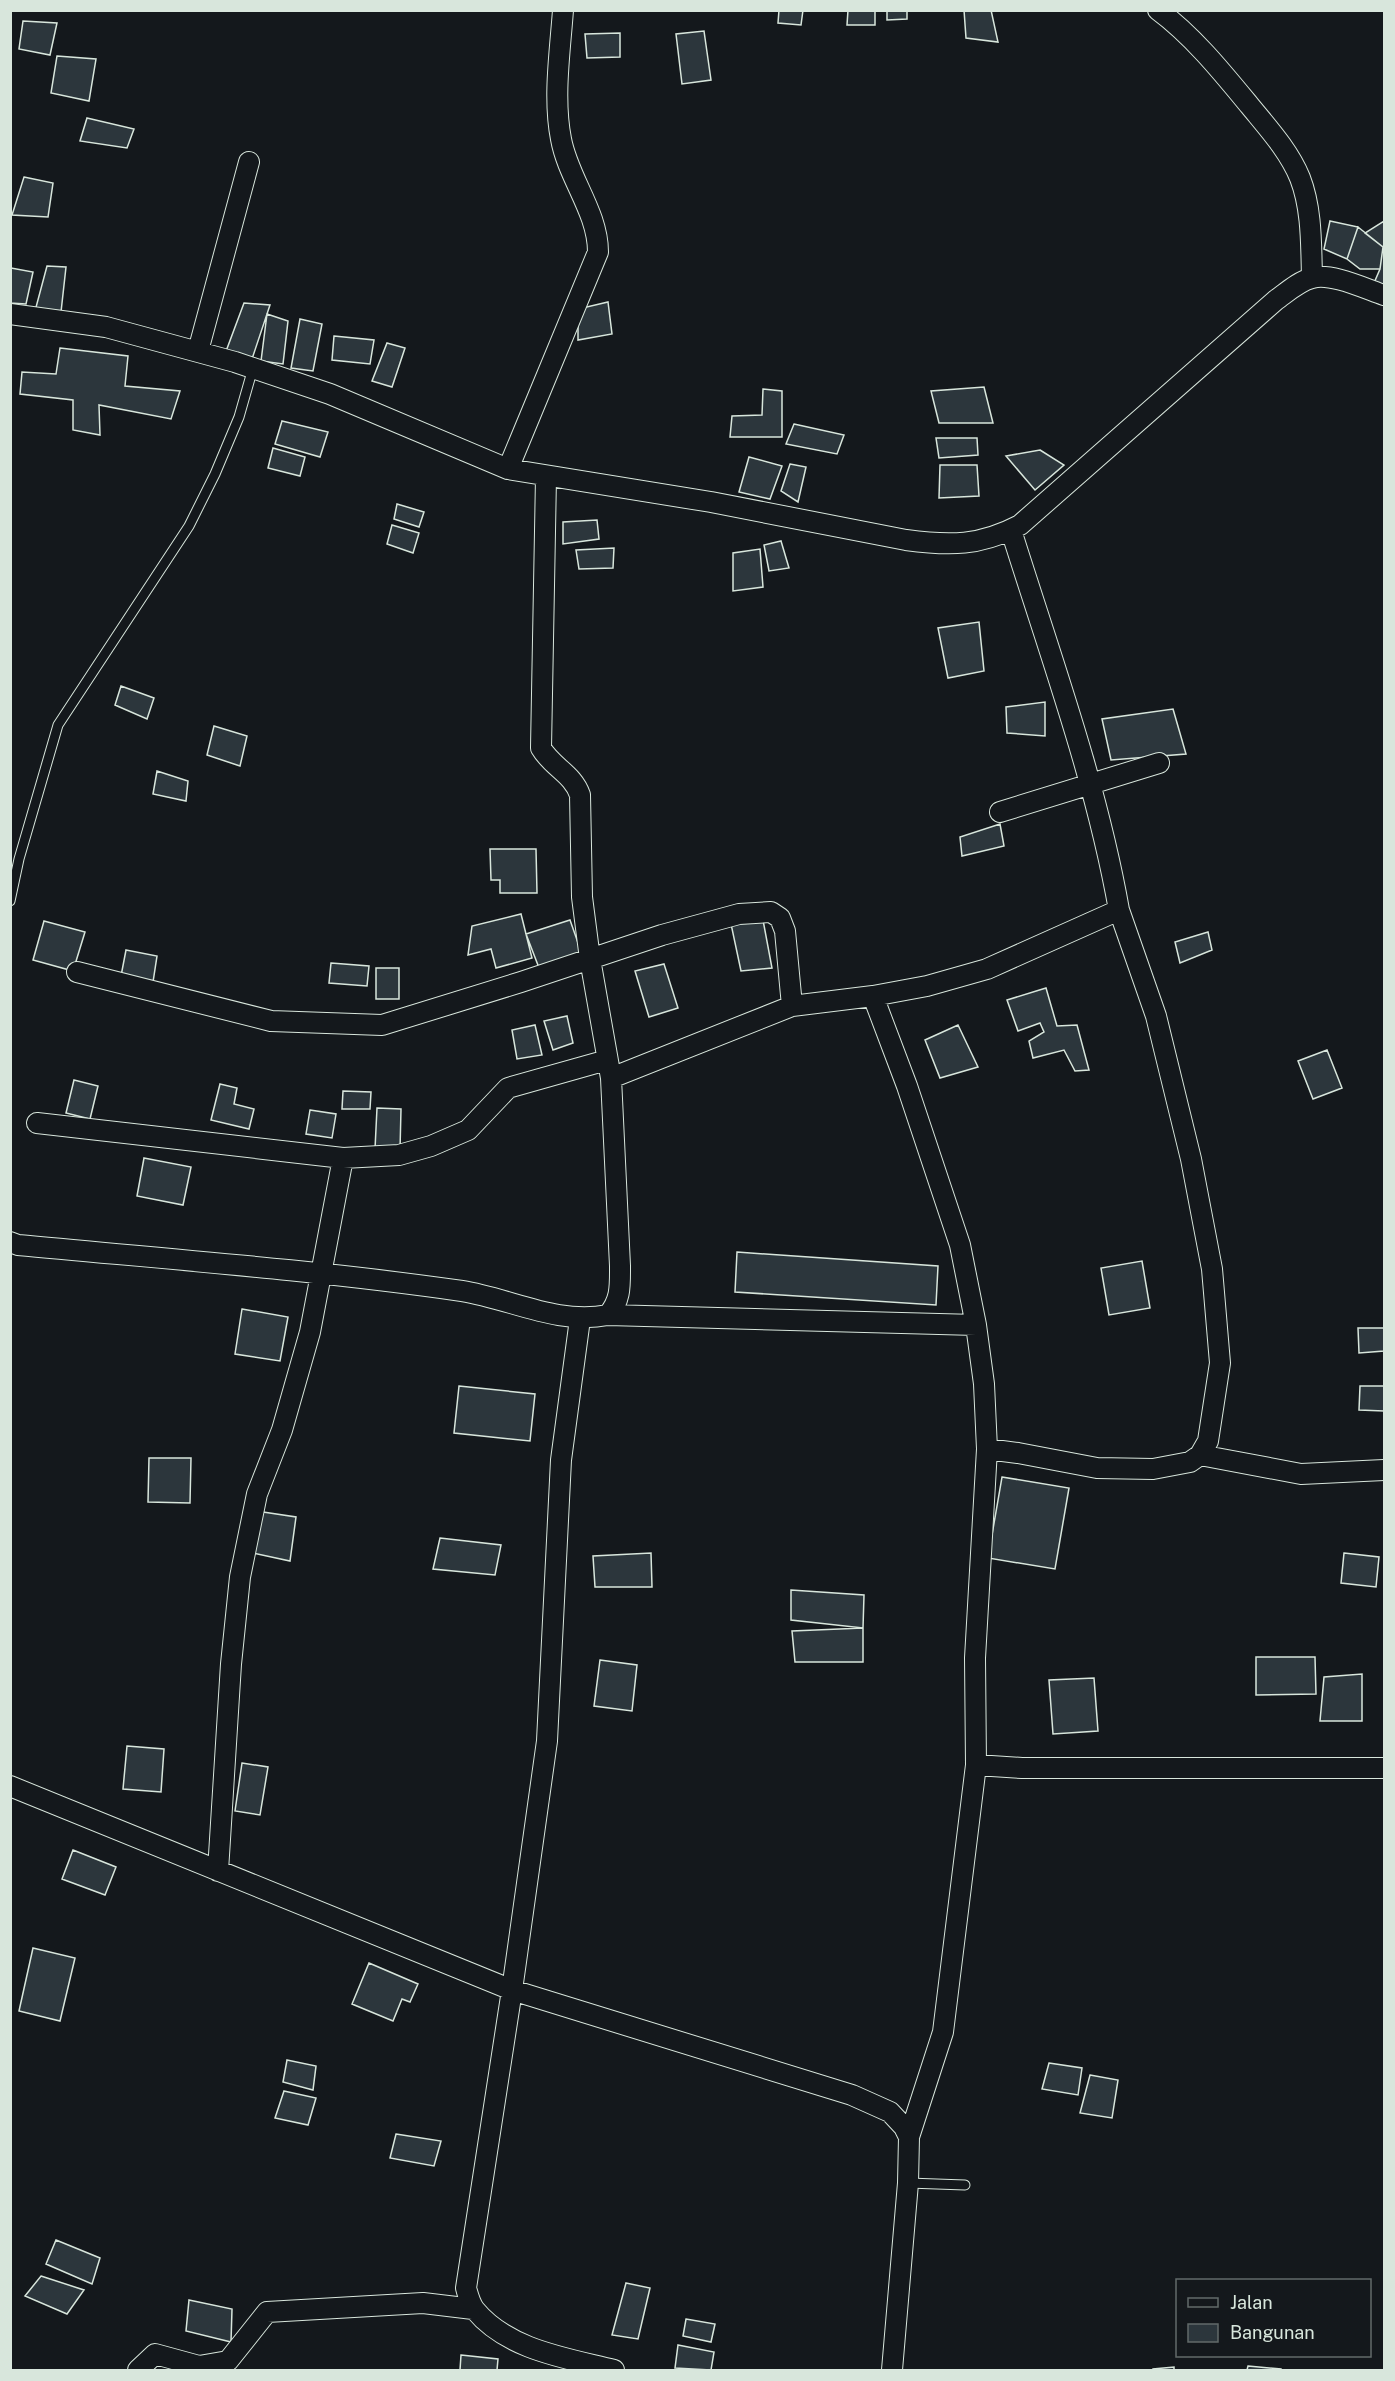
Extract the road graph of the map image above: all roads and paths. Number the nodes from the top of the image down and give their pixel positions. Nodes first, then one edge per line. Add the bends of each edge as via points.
1 (563, 10) edge
2 (1158, 10) edge
3 (1180, 18) edge
4 (249, 162) dead end
5 (1312, 278) junction
6 (1384, 295) edge
7 (10, 314) edge
8 (198, 351) junction
9 (253, 368) junction
10 (508, 469) junction
11 (546, 477) junction
12 (1011, 530) junction
13 (1159, 762) dead end
14 (1090, 783) junction
15 (1000, 812) dead end
16 (10, 901) edge
17 (1119, 910) junction
18 (590, 959) junction
19 (77, 972) dead end
20 (873, 996) junction
21 (792, 1006) junction
22 (609, 1069) junction
23 (37, 1123) dead end
24 (343, 1158) junction
25 (10, 1242) edge
26 (322, 1272) junction
27 (609, 1315) junction
28 (580, 1319) junction
29 (976, 1325) junction
30 (987, 1449) junction
31 (1200, 1455) junction
32 (1384, 1470) edge
33 (976, 1765) junction
34 (1384, 1768) edge
35 (10, 1786) edge
36 (218, 1871) junction
37 (512, 1990) junction
38 (890, 2112) junction
39 (919, 2113) junction
40 (909, 2138) junction
41 (908, 2183) junction
42 (965, 2185) dead end
43 (473, 2309) junction
44 (562, 2364) edge
45 (138, 2370) edge
46 (614, 2370) edge
47 (892, 2370) edge

1 - 10 street via 558,97 561,140 594,224 598,252
2 - 3 street
3 - 5 street via 1276,138 1300,177 1311,224
4 - 8 street
5 - 6 street via 1331,278
5 - 12 street via 1276,300
7 - 8 street via 106,327
8 - 9 street
9 - 10 street via 330,394
9 - 16 lane via 215,474 189,526 58,724
10 - 11 street
11 - 12 street via 711,502 935,544 965,545
11 - 18 street via 541,748 547,759 576,783 580,795 582,897
12 - 14 street
13 - 14 street
14 - 15 street
14 - 17 street
17 - 20 street via 987,969
17 - 31 street via 1156,1016 1191,1159 1212,1269 1220,1363 1208,1441
18 - 19 street via 382,1025 271,1021
18 - 21 street via 739,914 771,912 780,918 785,931
18 - 22 street
20 - 21 street
20 - 29 street via 954,1224
21 - 22 street
22 - 24 street via 508,1088 468,1130 431,1146 399,1155
22 - 27 street via 620,1296
23 - 24 street
24 - 26 street
25 - 26 street
26 - 28 street via 464,1292
26 - 36 street via 310,1332 282,1430 257,1494 240,1577
27 - 28 street
27 - 29 street
28 - 37 street via 561,1460 547,1741
29 - 30 street
30 - 31 street via 1097,1468 1153,1469 1190,1462
30 - 33 street via 975,1658
31 - 32 street via 1301,1474
33 - 34 street
33 - 39 street via 943,2032
35 - 36 street
36 - 37 street
37 - 38 street via 852,2095
37 - 43 street via 466,2288
38 - 39 street
38 - 40 street
39 - 40 street
40 - 41 street
41 - 42 lane
41 - 47 street
43 - 44 street via 494,2328
43 - 45 street via 423,2303 267,2312 228,2361 198,2366 155,2354
44 - 46 street

